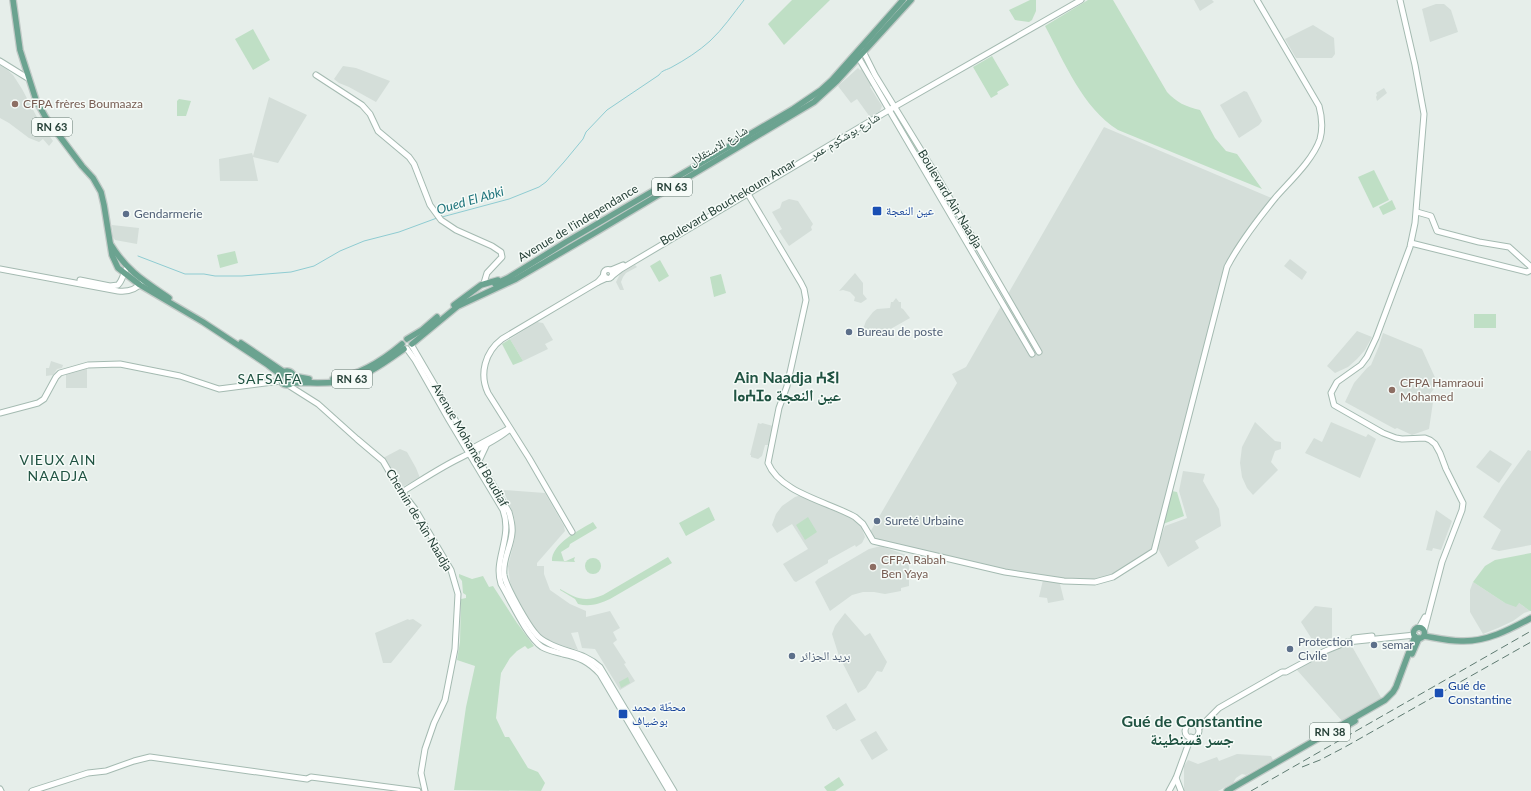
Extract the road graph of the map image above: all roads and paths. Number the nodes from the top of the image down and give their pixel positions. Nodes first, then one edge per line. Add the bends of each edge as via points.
1 (13, 0) edge
2 (903, 0) edge
3 (911, 0) edge
4 (1074, 0) edge
5 (1081, 0) edge
6 (1257, 0) edge
7 (1400, 0) edge
8 (862, 50) junction
9 (857, 55) junction
10 (0, 61) edge
11 (316, 75) dead end
12 (29, 79) junction
13 (894, 106) junction
14 (889, 109) junction
15 (748, 194) junction
16 (1416, 212) junction
17 (1411, 243) junction
18 (111, 245) junction
19 (0, 265) edge
20 (1531, 267) edge
21 (128, 268) junction
22 (0, 269) edge
23 (610, 270) junction
24 (1529, 271) edge
25 (123, 273) junction
26 (605, 276) junction
27 (612, 276) junction
28 (142, 283) junction
29 (485, 288) junction
30 (407, 345) junction
31 (1039, 352) dead end
32 (1032, 354) dead end
33 (305, 371) dead end
34 (282, 376) junction
35 (306, 379) junction
36 (291, 381) junction
37 (0, 413) edge
38 (510, 429) junction
39 (502, 435) junction
40 (515, 436) junction
41 (467, 440) junction
42 (484, 444) junction
43 (471, 451) junction
44 (479, 461) junction
45 (402, 492) junction
46 (572, 532) dead end
47 (1531, 618) edge
48 (1419, 634) junction
49 (1198, 728) junction
50 (1191, 737) junction
51 (1176, 778) junction
52 (1234, 789) edge
53 (32, 791) edge
54 (418, 791) edge
55 (425, 791) edge
56 (669, 791) edge
57 (674, 791) edge
58 (1169, 791) edge
59 (1181, 791) edge
60 (1222, 791) edge
61 (1227, 791) edge

1 - 12 main road, RN 63 via 20,50
2 - 8 main road, RN 63
3 - 8 main road, شارع الاستقلال / RN 63
4 - 13 street
5 - 13 street, شارع بوشكوم عمر
6 - 15 street via 1319,106 1322,125 1320,140 1302,167 1242,242 1227,267 1154,551 1113,577 1095,582 1011,573 873,541 863,524 855,517 795,489 778,478 768,463 806,295
7 - 16 street via 1415,65 1424,121
8 - 9 main road, شارع الاستقلال / RN 63
8 - 13 street, Boulevard Ain Naadja
9 - 14 street, Boulevard Ain Naadja
9 - 29 main road, Avenue de l'independance / RN 63 via 821,90 793,108 508,278
9 - 29 main road, شارع الاستقلال / RN 63 via 826,92 814,102 516,279
10 - 12 street
11 - 29 street via 362,105 370,114 378,131 409,157 427,199 445,224 501,252 502,257 487,273
12 - 18 main road, RN 63 via 46,118 93,178 102,195
13 - 14 street, شارع بوشكوم عمر
13 - 31 street, Boulevard Ain Naadja
14 - 15 street, شارع بوشكوم عمر
14 - 23 street, Boulevard Bouchekoum Amar
14 - 32 street, Boulevard Ain Naadja
15 - 27 street, شارع بوشكوم عمر
16 - 17 street
16 - 20 street via 1431,216 1437,231 1479,242 1509,246
17 - 24 street
17 - 48 street via 1367,357 1361,365 1336,382 1331,393 1334,405 1383,433 1402,439 1425,438 1435,444 1463,503
18 - 21 main road, RN 63
18 - 25 main road, RN 63 via 113,260
19 - 25 street via 110,286 118,285
21 - 25 street
21 - 28 main road, RN 63
22 - 28 street via 118,291 130,290
23 - 26 street via 605,271
23 - 27 street
25 - 28 main road, RN 63
26 - 27 street
26 - 38 street via 502,340 494,346 487,357 484,367 485,387
28 - 34 main road, RN 63
29 - 30 main road, شارع الاستقلال / RN 63
29 - 30 main road, Avenue de l'independance / RN 63 via 451,307
30 - 35 main road, RN 63 via 352,375 334,379
30 - 36 main road, RN 63 via 370,372 353,379 335,382
30 - 41 street, Avenue Mohamed Boudiaf
30 - 43 street, Avenue Mohamed Boudiaf
33 - 35 main road
34 - 36 main road via 285,384
34 - 36 main road via 289,372
34 - 37 street via 220,389 180,376 120,364 88,365 60,373 44,399 38,403
35 - 36 main road, RN 63
36 - 45 street, Chemin de Aïn Naadja via 383,461
38 - 39 street
38 - 40 street
38 - 42 street via 502,431
39 - 40 street
39 - 42 street
40 - 46 street
41 - 42 street
41 - 43 street, Avenue Mohamed Boudiaf
42 - 43 street
42 - 44 street
43 - 44 street, Avenue Mohamed Boudiaf
43 - 45 street
43 - 56 street, Avenue Mohamed Boudiaf via 506,517 507,531 499,578 527,631 542,647 581,659 594,668
44 - 57 street, Avenue Mohamed Boudiaf via 509,512 512,535 504,574 505,581 523,613 541,639 553,646 584,656 600,667
45 - 55 street, Chemin de Aïn Naadja via 451,570 457,591 455,649 445,700 425,749 421,773
47 - 48 main road via 1512,629 1482,639 1464,641
48 - 49 street via 1347,642 1325,650 1219,708
48 - 52 main road, RN 38 via 1399,687 1387,702
49 - 50 street via 1198,734
49 - 50 street via 1195,724 1187,726 1186,734
50 - 51 street
51 - 58 street
51 - 59 street
52 - 60 main road via 1227,788
52 - 61 main road, RN 38
53 - 54 street via 150,757 307,779 311,777 351,781

